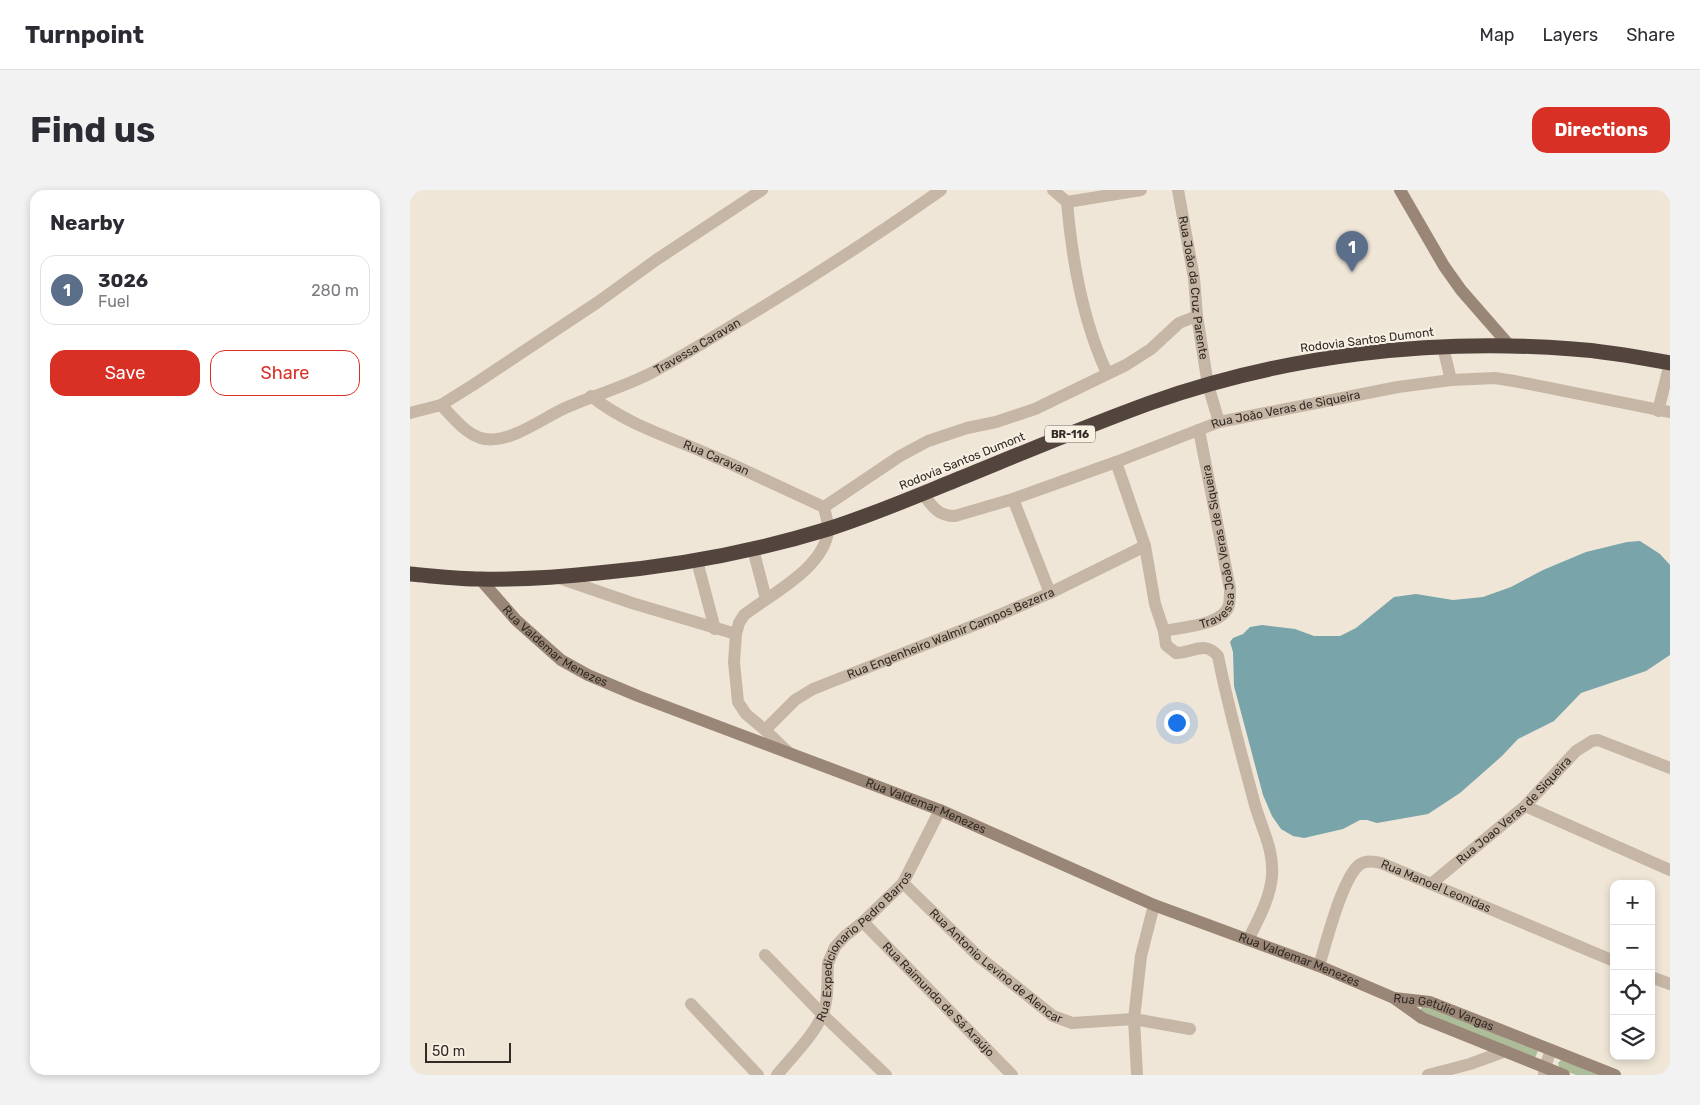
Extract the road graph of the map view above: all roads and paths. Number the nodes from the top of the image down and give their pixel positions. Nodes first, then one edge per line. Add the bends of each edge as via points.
1 (762, 190) edge
2 (941, 190) edge
3 (1053, 190) edge
4 (1141, 190) edge
5 (1178, 190) edge
6 (1400, 190) edge
7 (1067, 202) junction
8 (1198, 316) junction
9 (1508, 346) junction
10 (1443, 347) junction
11 (1670, 363) edge
12 (1107, 373) junction
13 (1451, 380) junction
14 (1208, 385) junction
15 (591, 396) junction
16 (441, 405) junction
17 (1664, 412) edge
18 (410, 413) edge
19 (1219, 422) junction
20 (1199, 430) junction
21 (1116, 462) junction
22 (922, 494) junction
23 (1013, 499) junction
24 (824, 507) junction
25 (828, 529) junction
26 (1145, 546) junction
27 (753, 549) junction
28 (697, 561) junction
29 (410, 574) edge
30 (559, 578) junction
31 (480, 579) junction
32 (1050, 592) junction
33 (766, 599) junction
34 (715, 629) junction
35 (1164, 631) junction
36 (736, 634) junction
37 (765, 730) junction
38 (788, 752) junction
39 (1670, 768) edge
40 (1525, 806) junction
41 (940, 810) junction
42 (1670, 870) edge
43 (903, 883) junction
44 (1431, 884) junction
45 (1154, 905) junction
46 (863, 922) junction
47 (1248, 940) junction
48 (765, 955) dead end
49 (1610, 959) edge
50 (1319, 966) junction
51 (1655, 978) edge
52 (1670, 984) edge
53 (1394, 998) junction
54 (691, 1004) dead end
55 (822, 1015) junction
56 (1134, 1019) junction
57 (1190, 1029) dead end
58 (1551, 1050) junction
59 (1503, 1052) junction
60 (1470, 1070) edge
61 (1544, 1071) edge
62 (778, 1073) edge
63 (758, 1075) edge
64 (886, 1075) edge
65 (1012, 1075) edge
66 (1137, 1075) edge
67 (1428, 1075) edge
68 (1564, 1075) edge
69 (1615, 1075) edge

1 - 16 street
2 - 15 street, Travessa Caravan via 738,322 653,372 624,386
3 - 7 street
4 - 7 street
5 - 8 street, Rua João da Cruz Parente
6 - 9 main road via 1444,266
7 - 12 street via 1079,282 1095,347
8 - 12 street via 1179,323 1139,357
8 - 14 street, Rua João da Cruz Parente
9 - 10 highway, Rodovia Santos Dumont / BR-116
9 - 11 highway, Rodovia Santos Dumont / BR-116 via 1575,349
10 - 13 street
10 - 14 highway, Rodovia Santos Dumont / BR-116 via 1325,359
11 - 17 street
12 - 24 street via 1035,409 928,441
13 - 17 street, Rua João Veras de Siqueira via 1495,378
13 - 19 street, Rua João Veras de Siqueira via 1398,387
14 - 19 street, Rua João da Cruz Parente
14 - 22 highway, Rodovia Santos Dumont / BR-116 via 1105,420
15 - 16 street, Travessa Caravan via 515,434 495,439 478,437
15 - 24 street, Rua Caravan via 629,421
16 - 18 street
19 - 20 street, Rua João Veras de Siqueira
20 - 21 street, Rua João Veras de Siqueira
20 - 35 street, Travessa João Veras de Siqueira via 1230,589 1230,604 1216,619
21 - 23 street, Rua João Veras de Siqueira
21 - 26 street
22 - 23 street, Rua João Veras de Siqueira via 936,510 947,516
22 - 25 highway, Rodovia Santos Dumont / BR-116
23 - 32 street
24 - 25 street
25 - 27 highway, Rodovia Santos Dumont / BR-116
25 - 33 street via 826,540 815,559 797,577
26 - 32 street, Rua Engenheiro Walmir Campos Bezerra
26 - 35 street via 1155,604
27 - 28 highway, Rodovia Santos Dumont / BR-116
27 - 33 street
28 - 30 highway, Rodovia Santos Dumont / BR-116
28 - 34 street
29 - 31 highway, Rodovia Santos Dumont / BR-116
30 - 31 highway, Rodovia Santos Dumont / BR-116
30 - 34 street
31 - 38 main road, Rua Valdemar Menezes via 516,620 561,660 638,696
32 - 37 street, Rua Engenheiro Walmir Campos Bezerra via 813,689 790,704
33 - 36 street via 744,616
34 - 36 street
35 - 47 street via 1166,646 1176,652 1204,647 1218,656 1272,862 1270,891
36 - 37 street via 734,662 738,702 746,714
37 - 38 street
38 - 41 main road, Rua Valdemar Menezes
39 - 40 street, Rua Joao Veras de Siqueira via 1598,740 1592,741 1576,751
40 - 42 street
40 - 44 street, Rua Joao Veras de Siqueira
41 - 43 street, Rua Expedicionario Pedro Barros
41 - 45 main road, Rua Valdemar Menezes
43 - 46 street, Rua Expedicionario Pedro Barros
43 - 56 street, Rua Antonio Levino de Alencar via 978,956 1052,1016 1072,1023
44 - 49 street, Rua Manoel Leonidas
44 - 50 street, Rua Manoel Leonidas via 1381,863 1360,864 1343,892
45 - 47 main road, Rua Valdemar Menezes
45 - 56 street via 1141,956
46 - 55 street, Rua Expedicionario Pedro Barros via 845,936 829,956
46 - 65 street, Rua Raimundo de Sá Araújo
47 - 50 main road, Rua Valdemar Menezes
48 - 55 street
50 - 53 main road, Rua Valdemar Menezes
51 - 52 street
53 - 58 main road, Rua Getúlio Vargas via 1430,1002
53 - 59 main road, Rua Getúlio Vargas via 1422,1018
54 - 63 street
55 - 62 street, Rua Expedicionario Pedro Barros via 807,1039
55 - 64 street
56 - 57 street, Rua Antonio Levino de Alencar
56 - 66 street
58 - 61 street
58 - 69 main road, Rua Getúlio Vargas
59 - 60 street
59 - 61 main road, Rua Getúlio Vargas
60 - 67 street
61 - 68 main road, Rua Getúlio Vargas

